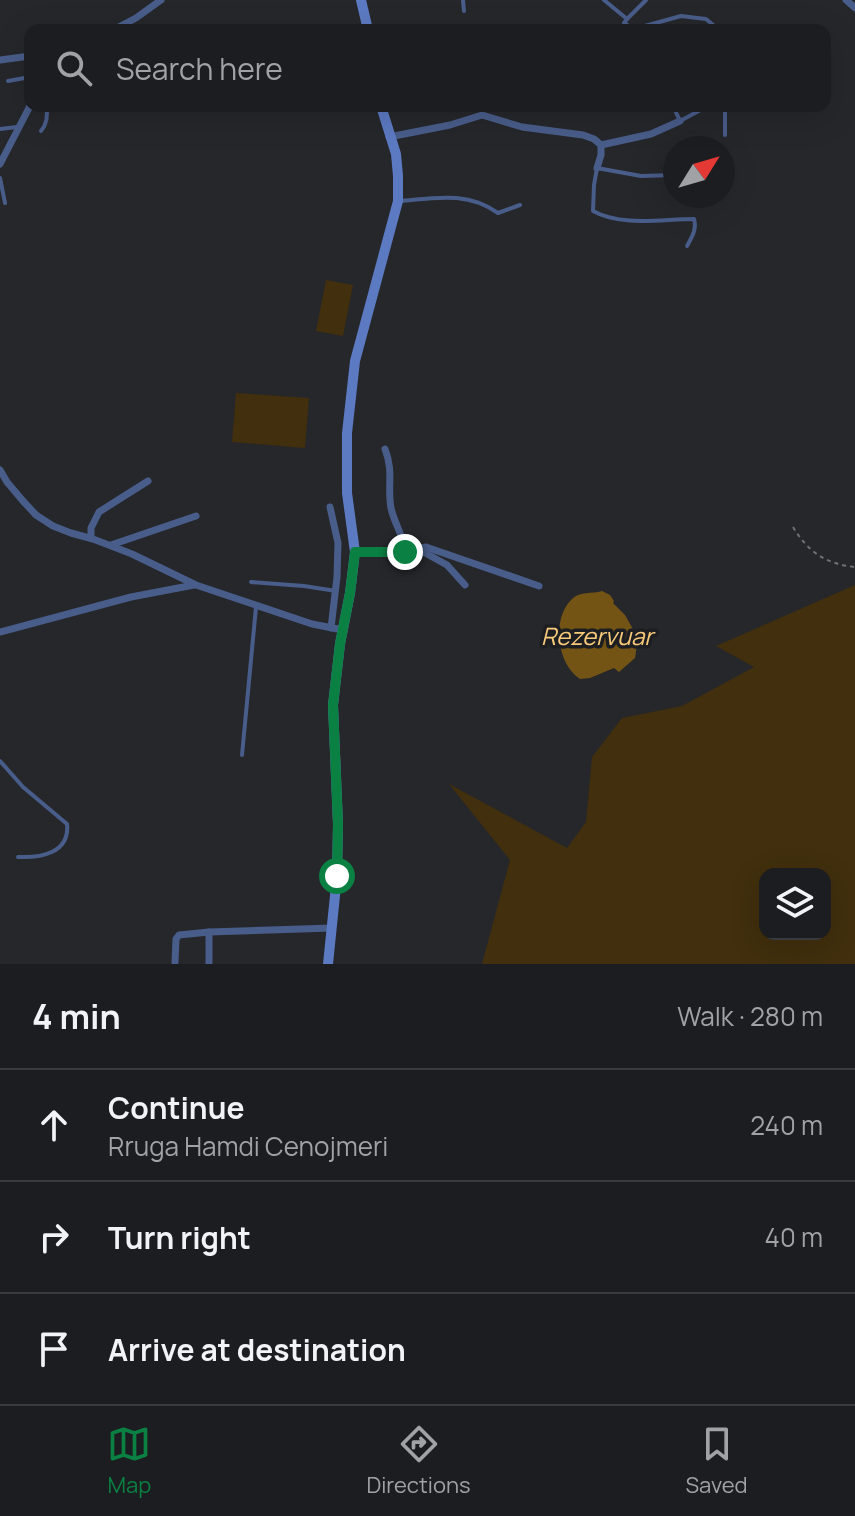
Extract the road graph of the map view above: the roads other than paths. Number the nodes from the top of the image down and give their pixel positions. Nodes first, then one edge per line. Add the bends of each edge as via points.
1 (161, 0) edge
2 (361, 0) edge
3 (463, 0) edge
4 (604, 0) edge
5 (646, 0) edge
6 (846, 0) edge
7 (855, 8) edge
8 (464, 11) dead end
9 (627, 19) junction
10 (124, 24) edge
11 (367, 24) edge
12 (626, 24) edge
13 (652, 24) edge
14 (712, 24) edge
15 (24, 57) edge
16 (0, 60) edge
17 (24, 78) edge
18 (8, 81) dead end
19 (27, 112) edge
20 (46, 112) edge
21 (383, 112) edge
22 (676, 112) edge
23 (697, 112) edge
24 (725, 112) edge
25 (680, 121) junction
26 (18, 127) junction
27 (0, 129) edge
28 (41, 131) dead end
29 (725, 135) dead end
30 (389, 137) junction
31 (601, 145) junction
32 (0, 164) edge
33 (597, 168) junction
34 (663, 175) edge
35 (0, 178) edge
36 (398, 201) junction
37 (5, 203) dead end
38 (520, 205) dead end
39 (687, 246) dead end
40 (385, 449) dead end
41 (0, 470) edge
42 (148, 481) dead end
43 (330, 507) dead end
44 (196, 516) dead end
45 (91, 538) junction
46 (110, 546) junction
47 (418, 549) junction
48 (355, 552) junction
49 (405, 552) junction
50 (251, 582) dead end
51 (196, 585) junction
52 (465, 585) dead end
53 (539, 586) dead end
54 (336, 591) junction
55 (257, 605) junction
56 (337, 629) junction
57 (0, 632) edge
58 (242, 755) dead end
59 (0, 761) edge
60 (18, 857) dead end
61 (332, 928) junction
62 (209, 932) junction
63 (175, 962) dead end
64 (209, 964) edge
65 (328, 964) edge

1 - 10 street
2 - 11 street
3 - 8 lane
4 - 9 lane
5 - 9 lane
6 - 7 street
9 - 12 lane
13 - 14 lane via 681,16
15 - 16 street
17 - 18 lane
19 - 26 street
20 - 28 lane
21 - 30 street
22 - 25 lane
23 - 25 lane
24 - 29 lane
25 - 31 street via 651,134
26 - 27 lane
26 - 32 street
30 - 31 street via 482,115 522,127 583,135
30 - 36 street via 396,154
31 - 33 street
33 - 34 lane
33 - 39 lane via 593,211 649,222 694,219
35 - 37 lane
36 - 38 lane via 460,197 498,213
36 - 48 street via 350,398 346,464
40 - 49 street via 391,463 391,508
41 - 45 street via 45,522
42 - 45 street via 99,512
43 - 54 street via 338,543
44 - 46 street
45 - 46 street
46 - 51 street
47 - 49 street
47 - 52 street via 447,565
47 - 53 street via 426,547
48 - 49 street
48 - 56 street via 350,593
50 - 54 lane
51 - 55 street
51 - 57 street
54 - 56 street
55 - 56 street
55 - 58 lane
56 - 61 street via 333,705 338,824
59 - 60 lane via 67,824 65,839 54,852
61 - 62 street
61 - 65 street
62 - 63 street via 179,935
62 - 64 street

